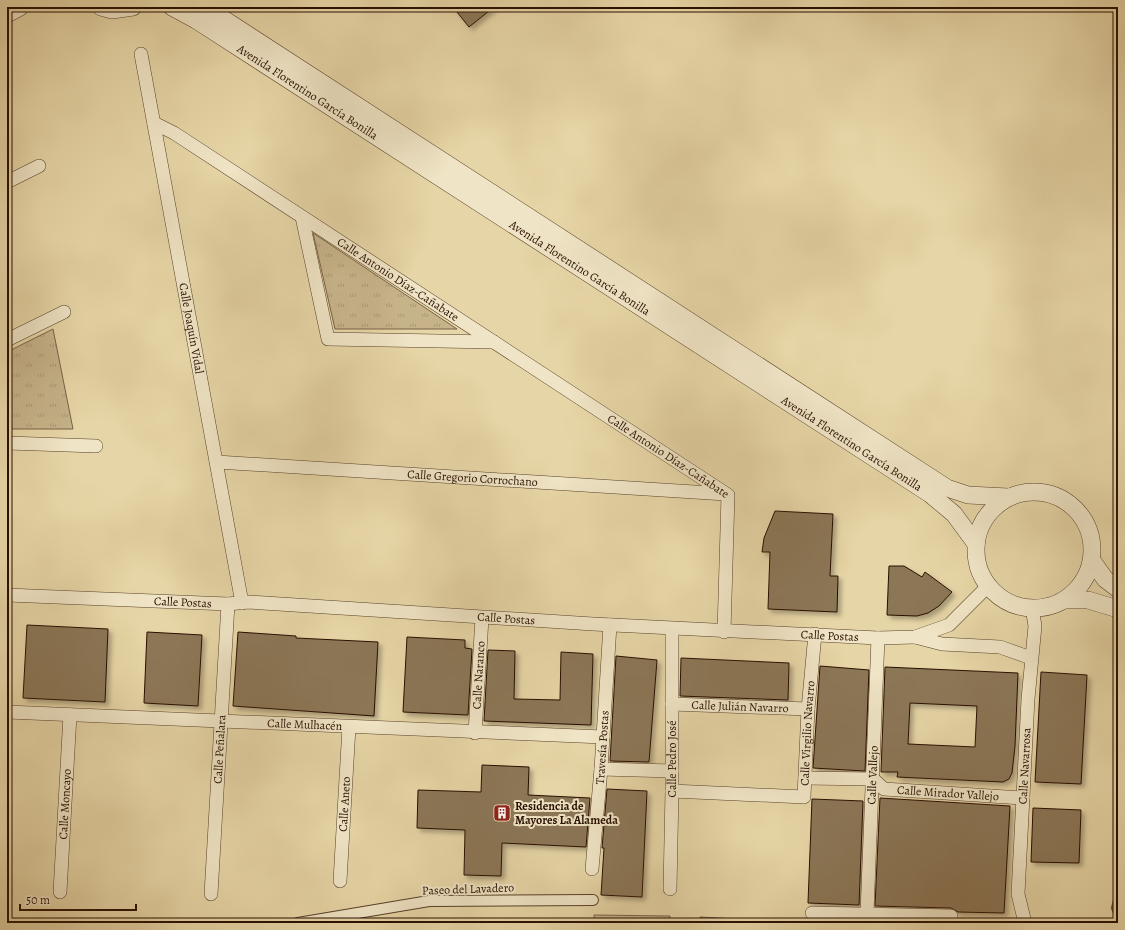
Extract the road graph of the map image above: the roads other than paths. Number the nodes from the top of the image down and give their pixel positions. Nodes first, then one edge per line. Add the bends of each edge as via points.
1 (20, 7) edge
2 (101, 7) edge
3 (133, 7) edge
4 (172, 7) edge
5 (205, 7) edge
6 (7, 14) edge
7 (141, 54) dead end
8 (154, 123) junction
9 (39, 166) dead end
10 (7, 182) edge
11 (302, 217) junction
12 (64, 312) dead end
13 (7, 340) edge
14 (494, 342) junction
15 (7, 443) edge
16 (96, 446) dead end
17 (217, 462) junction
18 (728, 495) junction
19 (1008, 497) junction
20 (976, 544) junction
21 (1093, 562) junction
22 (988, 586) junction
23 (1118, 589) edge
24 (7, 595) edge
25 (1065, 600) junction
26 (242, 602) junction
27 (228, 604) junction
28 (1032, 608) junction
29 (1118, 609) edge
30 (482, 618) junction
31 (610, 625) junction
32 (672, 629) junction
33 (724, 632) junction
34 (815, 634) junction
35 (915, 637) junction
36 (878, 638) junction
37 (1031, 658) junction
38 (672, 704) junction
39 (808, 708) junction
40 (7, 712) edge
41 (70, 715) junction
42 (222, 722) junction
43 (349, 727) junction
44 (475, 733) junction
45 (603, 738) junction
46 (601, 769) junction
47 (672, 771) junction
48 (805, 778) junction
49 (873, 779) junction
50 (672, 791) junction
51 (1023, 798) junction
52 (592, 870) dead end
53 (340, 881) dead end
54 (670, 889) dead end
55 (60, 892) dead end
56 (211, 894) dead end
57 (593, 900) dead end
58 (812, 913) dead end
59 (868, 913) junction
60 (951, 916) dead end
61 (298, 923) edge
62 (1025, 923) edge

1 - 6 street
2 - 3 street via 112,10
4 - 20 street, Avenida Florentino García Bonilla via 196,20 930,494 954,514
5 - 19 street, Avenida Florentino García Bonilla via 947,488 968,495
7 - 8 street, Calle Joaquín Vidal
8 - 11 street, Calle Antonio Díaz-Cañabate via 174,133
8 - 17 street, Calle Joaquín Vidal
9 - 10 street
11 - 14 street, Calle Antonio Díaz-Cañabate
11 - 14 street, Calle Antonio Díaz-Cañabate via 328,339
12 - 13 street
14 - 18 street, Calle Antonio Díaz-Cañabate
15 - 16 street
17 - 18 street, Calle Gregorio Corrochano
17 - 26 street, Calle Joaquín Vidal
18 - 33 street, Calle Antonio Díaz-Cañabate
19 - 20 street via 991,510
19 - 21 street via 1025,491 1048,493 1063,498 1089,527
20 - 22 street via 978,568
21 - 23 street via 1105,579
21 - 25 street via 1084,581
22 - 28 street via 1000,598 1012,604
22 - 35 street, Calle Postas via 950,624
24 - 27 street, Calle Postas
25 - 28 street
25 - 29 street via 1088,600
26 - 27 street, Calle Postas
26 - 30 street, Calle Postas
27 - 42 street, Calle Peñalara
28 - 37 street, Calle Navarrosa via 1035,626
30 - 31 street, Calle Postas
30 - 44 street, Calle Naranco
31 - 32 street, Calle Postas
31 - 45 street, Travesía Postas
32 - 33 street, Calle Postas
32 - 38 street, Calle Pedro José
33 - 34 street, Calle Postas
34 - 36 street, Calle Postas
34 - 39 street, Calle Virgilio Navarro
35 - 36 street, Calle Postas
35 - 37 street via 942,644 1000,647
36 - 49 street, Calle Vallejo
37 - 51 street, Calle Navarrosa
38 - 39 street, Calle Julián Navarro
38 - 47 street, Calle Pedro José
39 - 48 street, Calle Virgilio Navarro
40 - 41 street, Calle Mulhacén
41 - 42 street, Calle Mulhacén
41 - 55 street, Calle Moncayo
42 - 43 street, Calle Mulhacén
42 - 56 street, Calle Peñalara
43 - 44 street, Calle Mulhacén
43 - 53 street, Calle Aneto
44 - 45 street, Calle Mulhacén
45 - 46 street, Travesía Postas
46 - 47 street
46 - 52 street, Travesía Postas
47 - 50 street, Calle Pedro José
48 - 49 street, Calle Mirador Vallejo
48 - 50 street, Calle Virgilio Navarro via 804,797
49 - 51 street, Calle Mirador Vallejo via 884,788
49 - 59 street, Calle Vallejo
50 - 54 street, Calle Pedro José
51 - 62 street, Calle Navarrosa via 1018,894
57 - 61 street, Paseo del Lavadero via 429,901
58 - 59 street
59 - 60 street

